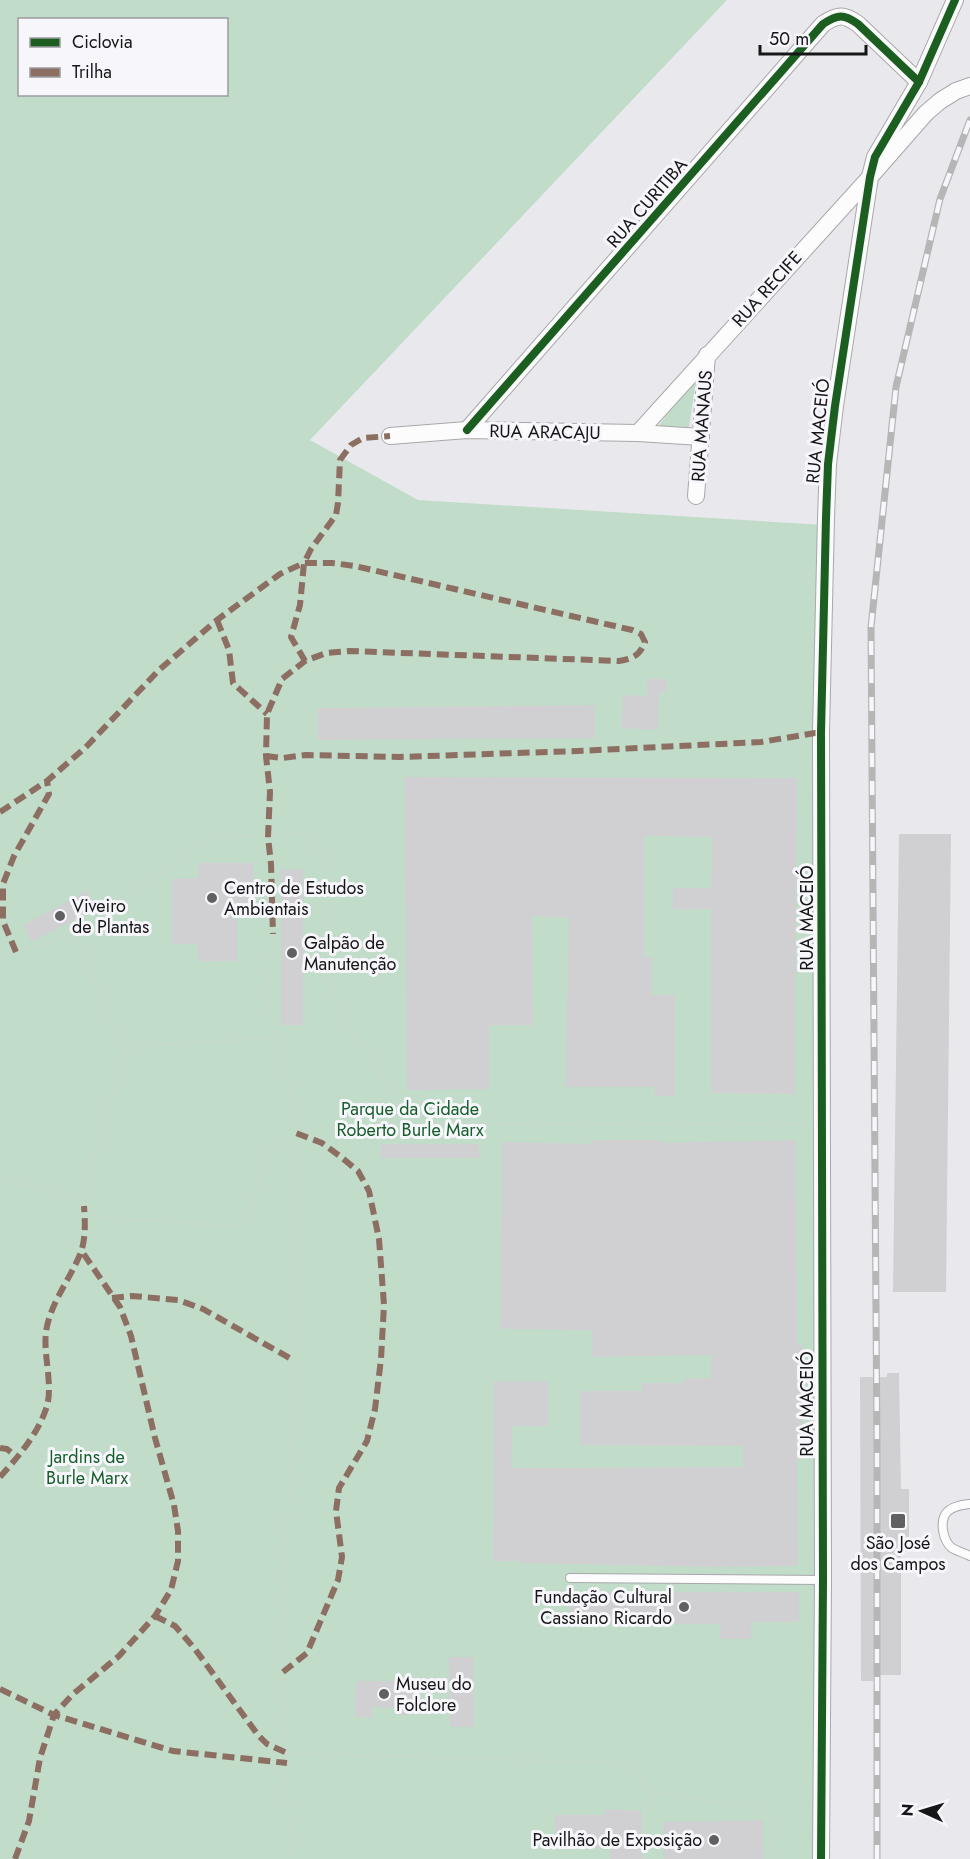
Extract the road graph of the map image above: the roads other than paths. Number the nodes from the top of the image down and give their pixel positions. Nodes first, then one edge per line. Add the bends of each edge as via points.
1 (955, 0) edge
2 (919, 82) junction
3 (970, 86) edge
4 (870, 177) junction
5 (707, 355) junction
6 (468, 430) junction
7 (638, 433) junction
8 (390, 436) dead end
9 (701, 437) junction
10 (696, 496) dead end
11 (970, 1504) edge
12 (970, 1556) edge
13 (570, 1578) dead end
14 (823, 1580) junction
15 (821, 1859) edge

1 - 2 street, RUA MACEIÓ
2 - 4 street, RUA MACEIÓ via 882,143
2 - 6 street, RUA CURITIBA via 858,24 843,16 823,24
3 - 4 street, RUA RECIFE via 956,91 926,113
4 - 5 street, RUA RECIFE
4 - 14 street, RUA MACEIÓ via 828,474 821,732
5 - 7 street, RUA RECIFE
5 - 9 street, RUA MANAUS
6 - 7 street, RUA ARACAJU
6 - 8 street, RUA ARACAJU
7 - 9 street, RUA ARACAJU
9 - 10 street, RUA MANAUS
11 - 12 lane via 950,1510 943,1525 950,1546
13 - 14 lane
14 - 15 street, RUA MACEIÓ

